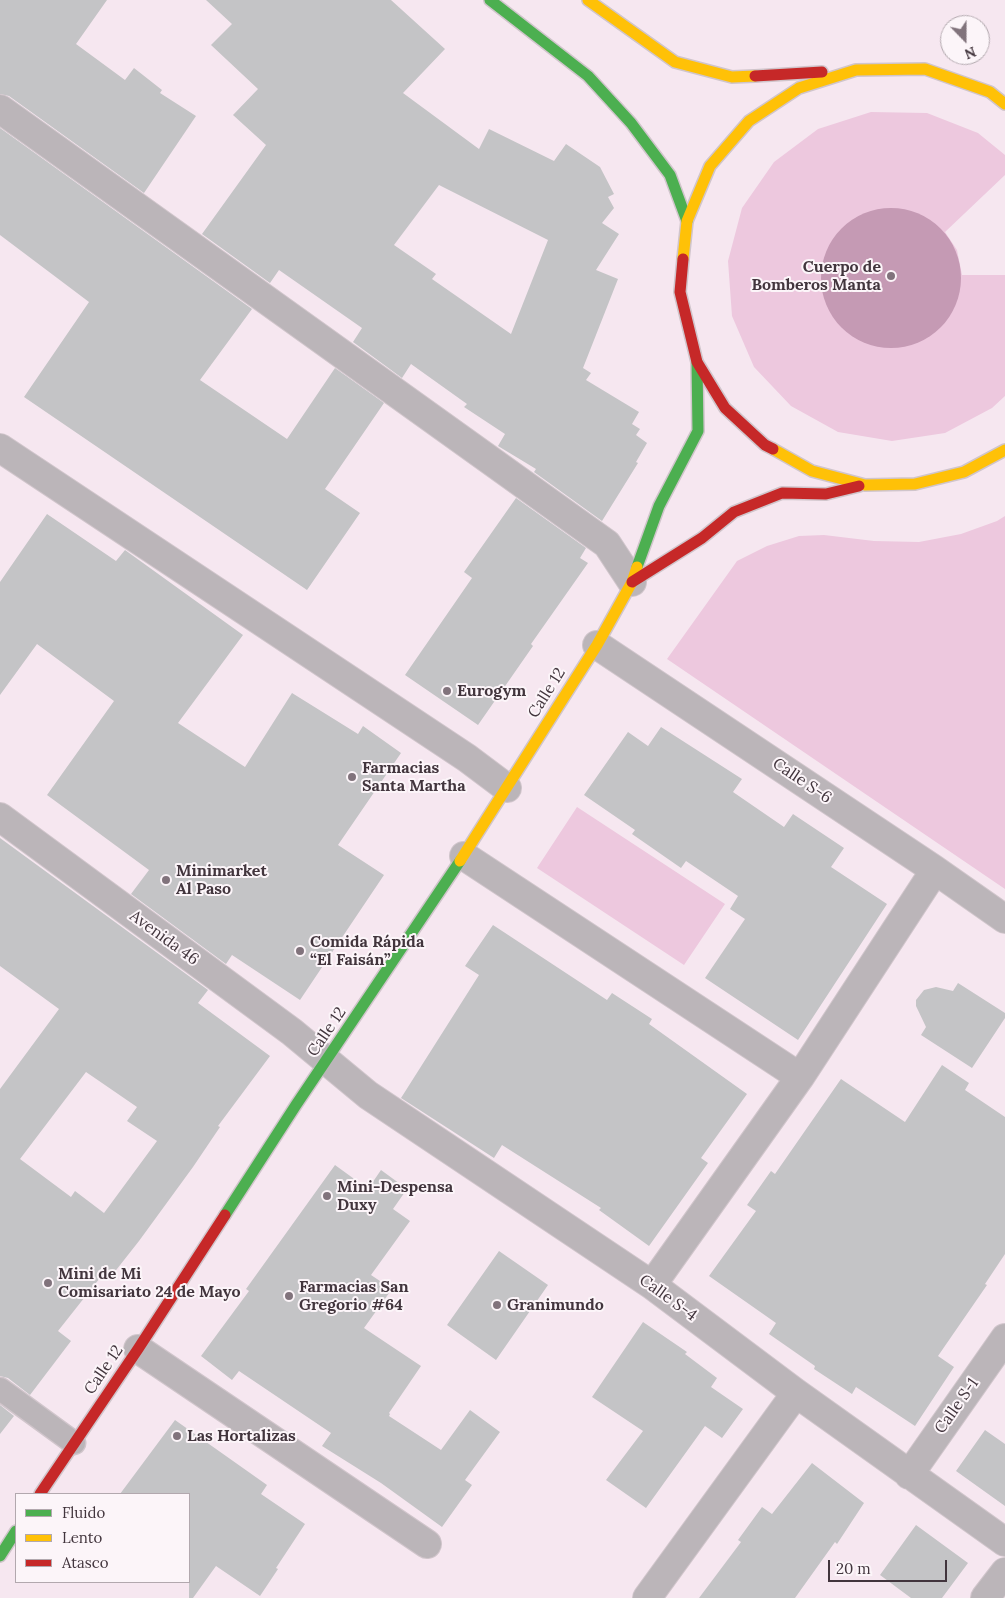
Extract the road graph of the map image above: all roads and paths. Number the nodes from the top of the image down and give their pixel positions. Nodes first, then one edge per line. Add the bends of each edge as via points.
1 (490, 0) edge
2 (588, 0) edge
3 (856, 70) junction
4 (1005, 104) edge
5 (0, 108) edge
6 (687, 221) junction
7 (697, 362) junction
8 (0, 448) edge
9 (1005, 450) edge
10 (865, 484) junction
11 (632, 582) junction
12 (597, 645) junction
13 (507, 788) junction
14 (0, 817) edge
15 (464, 856) junction
16 (935, 870) junction
17 (1005, 919) edge
18 (326, 1061) junction
19 (800, 1076) junction
20 (652, 1285) junction
21 (1005, 1338) edge
22 (138, 1349) junction
23 (0, 1389) edge
24 (796, 1393) junction
25 (74, 1443) junction
26 (909, 1475) junction
27 (41, 1493) edge
28 (15, 1533) edge
29 (1005, 1542) edge
30 (427, 1544) dead end
31 (0, 1556) edge
32 (1005, 1572) edge
33 (647, 1598) edge
34 (985, 1598) edge

1 - 6 main road via 588,76 632,123 670,175
2 - 3 main road via 675,62 732,77
3 - 4 main road via 926,69 990,92
3 - 6 main road via 799,88 749,121 710,166
5 - 11 street via 607,544
6 - 7 main road via 680,292
7 - 10 main road via 725,408 764,445 812,471
7 - 11 main road, Calle 12 via 698,431 659,506
8 - 13 street via 468,758
9 - 10 main road via 964,472 915,484
10 - 11 main road, Calle 12 via 826,494 782,493 734,512 702,538
11 - 12 main road, Calle 12
12 - 13 main road, Calle 12
12 - 16 street, Calle S-6
13 - 15 main road, Calle 12
14 - 18 street, Avenida 46 via 292,1032
15 - 18 main road, Calle 12
15 - 19 street
16 - 17 street, Calle S-6
16 - 19 street
18 - 20 street, Calle S-4 via 368,1095
18 - 22 main road, Calle 12
19 - 20 street
20 - 24 street, Calle S-4
21 - 26 street, Calle S-1
22 - 25 main road, Calle 12
22 - 30 street
23 - 25 lane
24 - 26 street, Calle S-4
24 - 33 street
25 - 27 main road, Calle 12
26 - 29 street, Calle S-4
28 - 31 main road
32 - 34 street

